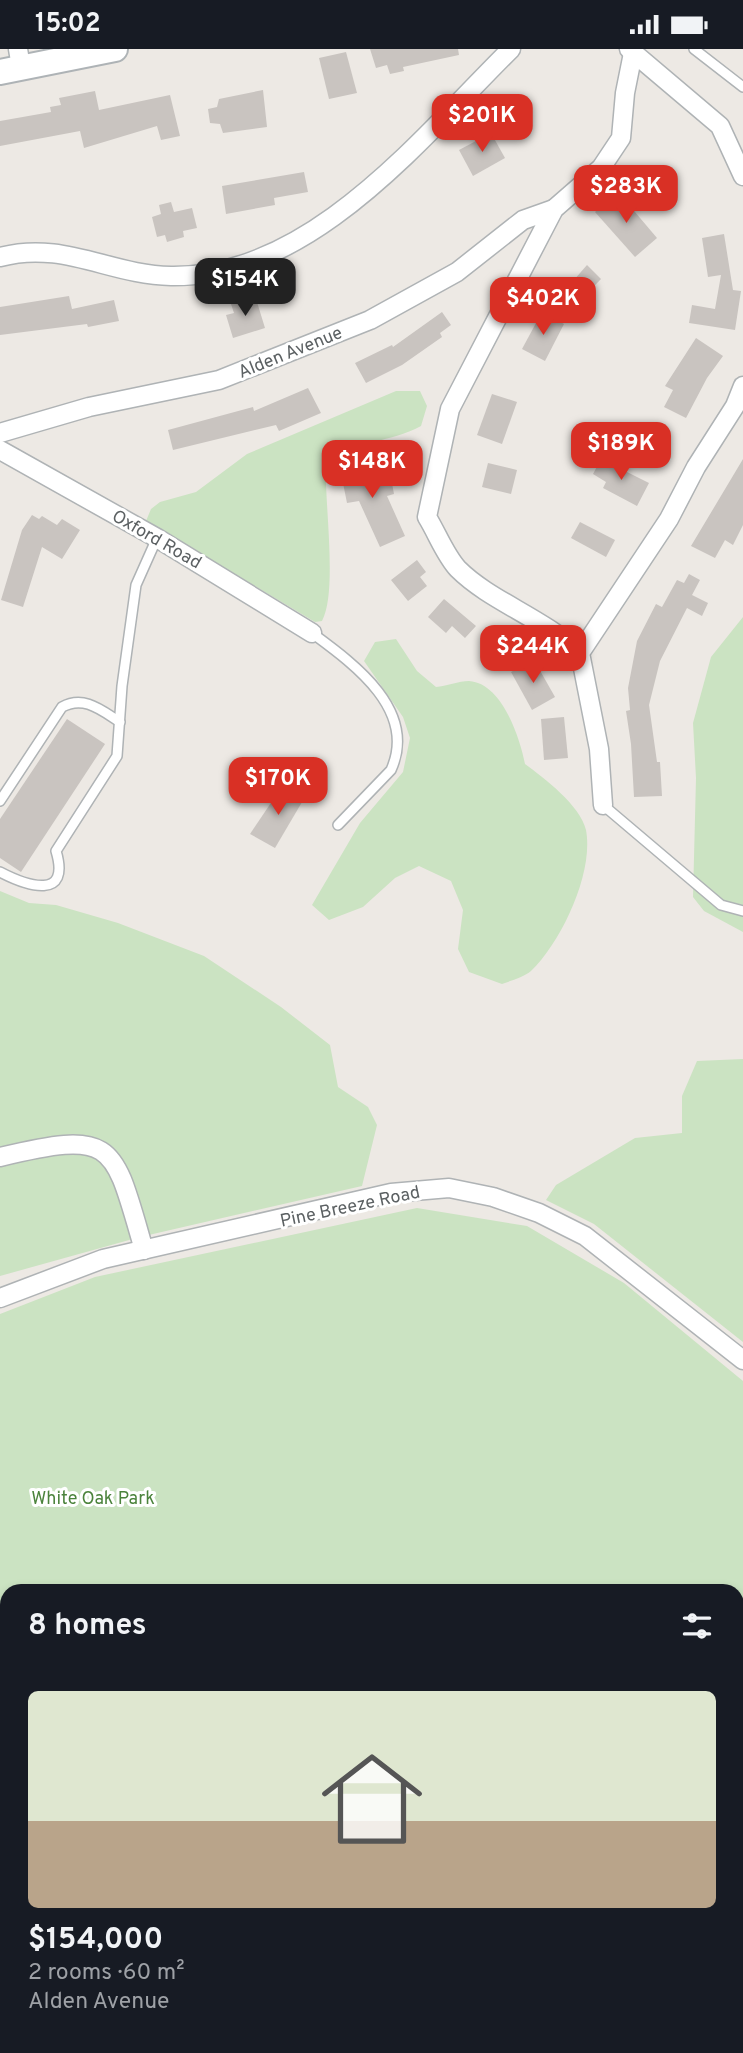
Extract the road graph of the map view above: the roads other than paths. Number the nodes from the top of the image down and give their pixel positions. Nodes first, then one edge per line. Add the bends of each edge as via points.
1 (115, 49) edge
2 (510, 49) edge
3 (694, 49) edge
4 (631, 51) edge
5 (13, 63) edge
6 (743, 87) edge
7 (743, 176) edge
8 (554, 209) junction
9 (0, 257) edge
10 (743, 386) edge
11 (0, 433) edge
12 (0, 450) edge
13 (158, 538) junction
14 (312, 633) joint
15 (580, 653) junction
16 (120, 722) junction
17 (0, 801) edge
18 (603, 806) joint
19 (338, 825) dead end
20 (0, 871) edge
21 (743, 911) edge
22 (0, 1157) edge
23 (144, 1250) junction
24 (0, 1297) edge
25 (743, 1360) edge

1 - 5 street
2 - 9 street via 335,217 270,255 219,272 174,276 136,274 62,252 21,251
3 - 6 lane
4 - 7 street via 720,126
4 - 8 street via 621,138 601,168
8 - 11 street, Alden Avenue via 523,220 457,272 370,320 219,380 89,407
8 - 15 street via 450,409 427,517 456,567
10 - 15 street via 670,519
12 - 13 street, Oxford Road
13 - 14 street, Oxford Road
13 - 16 lane via 136,585
14 - 19 lane via 376,688 396,729 396,759 391,770
15 - 18 street via 599,749
16 - 17 lane via 86,702 62,707
16 - 20 lane via 117,756 56,851 60,863 56,880 51,885 34,886
18 - 21 lane via 721,905
22 - 23 street via 76,1143 105,1152 123,1176
23 - 24 street, Pine Breeze Road via 103,1259
23 - 25 street, Pine Breeze Road via 391,1193 449,1188 539,1213 585,1236

